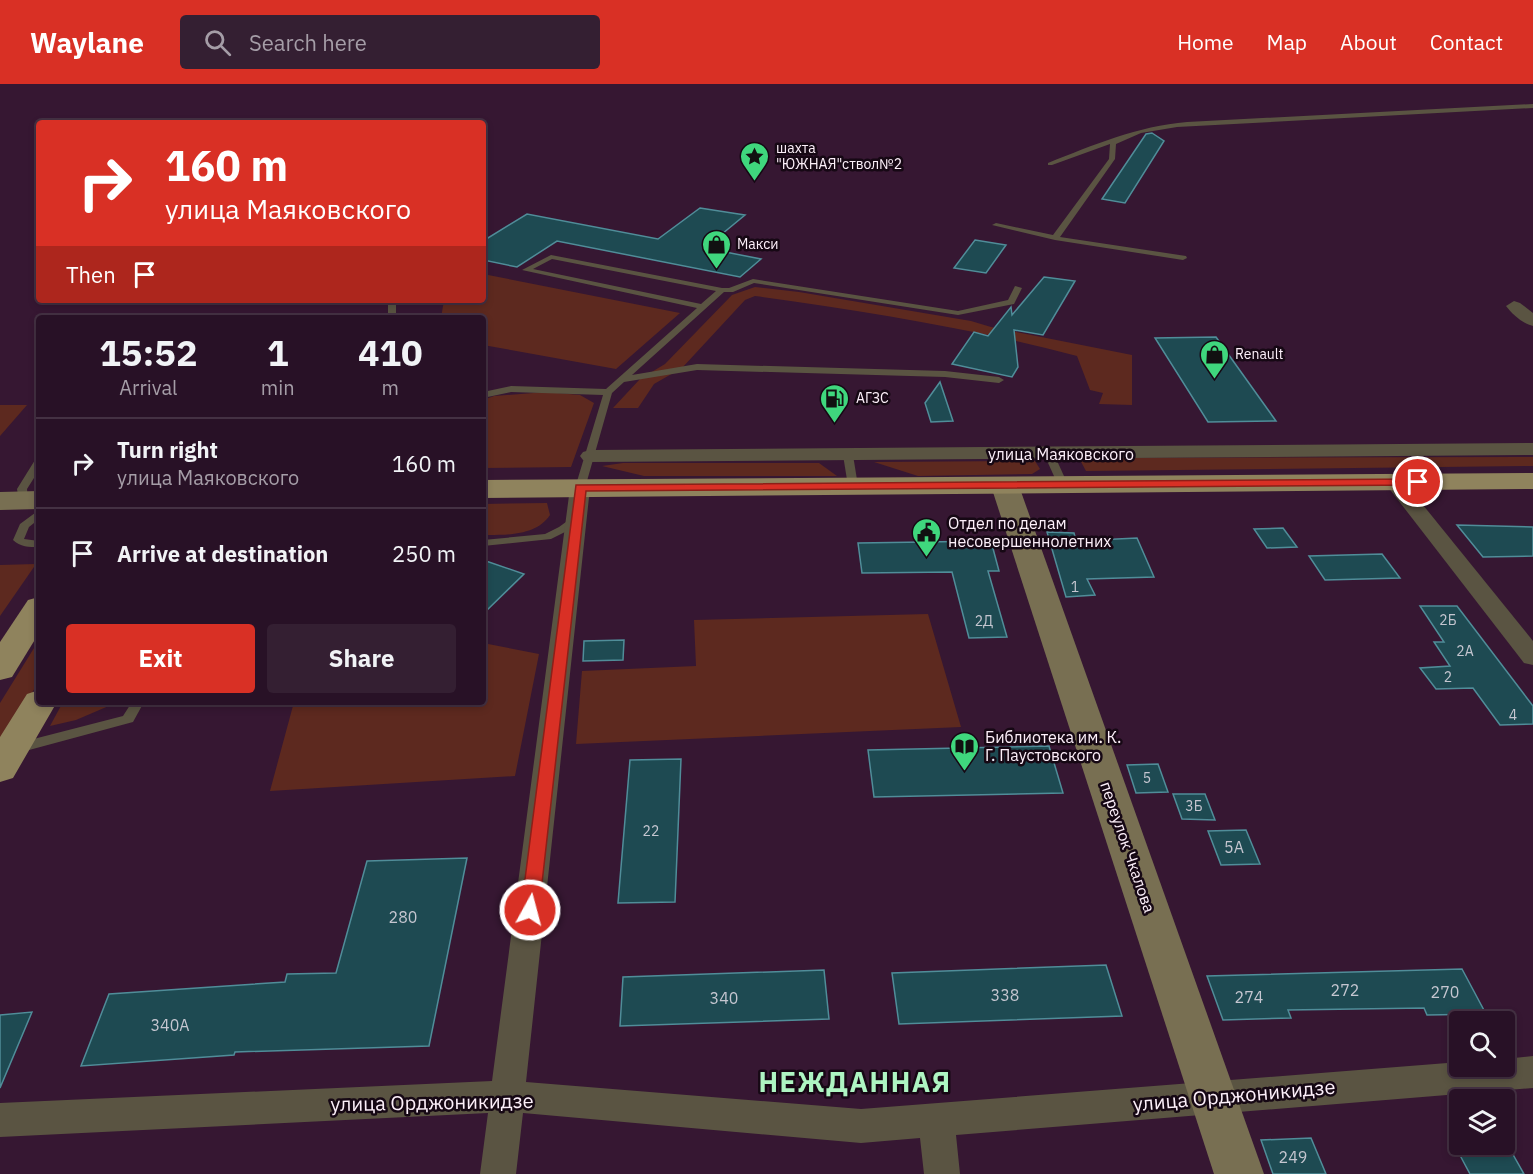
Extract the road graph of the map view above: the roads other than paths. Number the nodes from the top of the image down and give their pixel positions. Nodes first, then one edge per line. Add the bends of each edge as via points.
1 (1533, 106) edge
2 (1119, 139) junction
3 (1050, 164) dead end
4 (996, 225) dead end
5 (1055, 238) junction
6 (1183, 258) dead end
7 (1018, 288) dead end
8 (722, 290) junction
9 (1514, 306) dead end
10 (702, 307) junction
11 (1533, 321) edge
12 (621, 380) junction
13 (999, 380) dead end
14 (609, 392) junction
15 (486, 395) edge
16 (1533, 449) edge
17 (1049, 454) junction
18 (848, 455) junction
19 (590, 456) junction
20 (36, 467) edge
21 (1533, 481) edge
22 (1395, 483) junction
23 (1063, 485) junction
24 (853, 486) junction
25 (1005, 486) junction
26 (580, 488) junction
27 (486, 489) edge
28 (25, 503) edge
29 (577, 516) junction
30 (486, 543) edge
31 (36, 544) edge
32 (36, 612) edge
33 (1533, 657) edge
34 (0, 669) edge
35 (37, 705) edge
36 (136, 705) edge
37 (5, 759) edge
38 (1533, 1072) edge
39 (508, 1096) junction
40 (1214, 1097) junction
41 (0, 1120) edge
42 (936, 1120) junction
43 (498, 1174) edge
44 (942, 1174) edge
45 (1239, 1174) edge

1 - 2 lane via 1187,124 1157,127
2 - 3 lane
2 - 5 lane via 1113,143 1112,159
4 - 5 lane
5 - 6 lane
7 - 8 lane via 1011,302 958,313 753,281
8 - 10 lane
8 - 10 lane via 551,257 526,270
9 - 11 street
10 - 12 lane
12 - 13 lane via 697,367 945,374
12 - 14 lane
14 - 15 lane via 511,389
14 - 19 lane
16 - 17 street, улица Маяковского
17 - 18 street, улица Маяковского
17 - 23 lane
18 - 19 street, улица Маяковского
18 - 24 lane
19 - 26 lane
20 - 28 lane via 22,489
21 - 22 main road, улица Маяковского
22 - 23 main road, улица Маяковского
22 - 33 street
23 - 25 main road, улица Маяковского
24 - 25 main road, улица Маяковского
24 - 26 main road, улица Маяковского
25 - 40 street, переулок Чкалова
26 - 27 main road, улица Маяковского
26 - 29 street
28 - 31 lane via 24,526 18,540
29 - 30 lane via 548,537
29 - 39 street
32 - 34 main road
35 - 37 main road
36 - 37 lane via 128,719
38 - 40 street, улица Орджоникидзе
39 - 41 street, улица Орджоникидзе
39 - 42 street, улица Орджоникидзе via 861,1126
39 - 43 street
40 - 42 street, улица Орджоникидзе
40 - 45 street, переулок Чкалова
42 - 44 street

